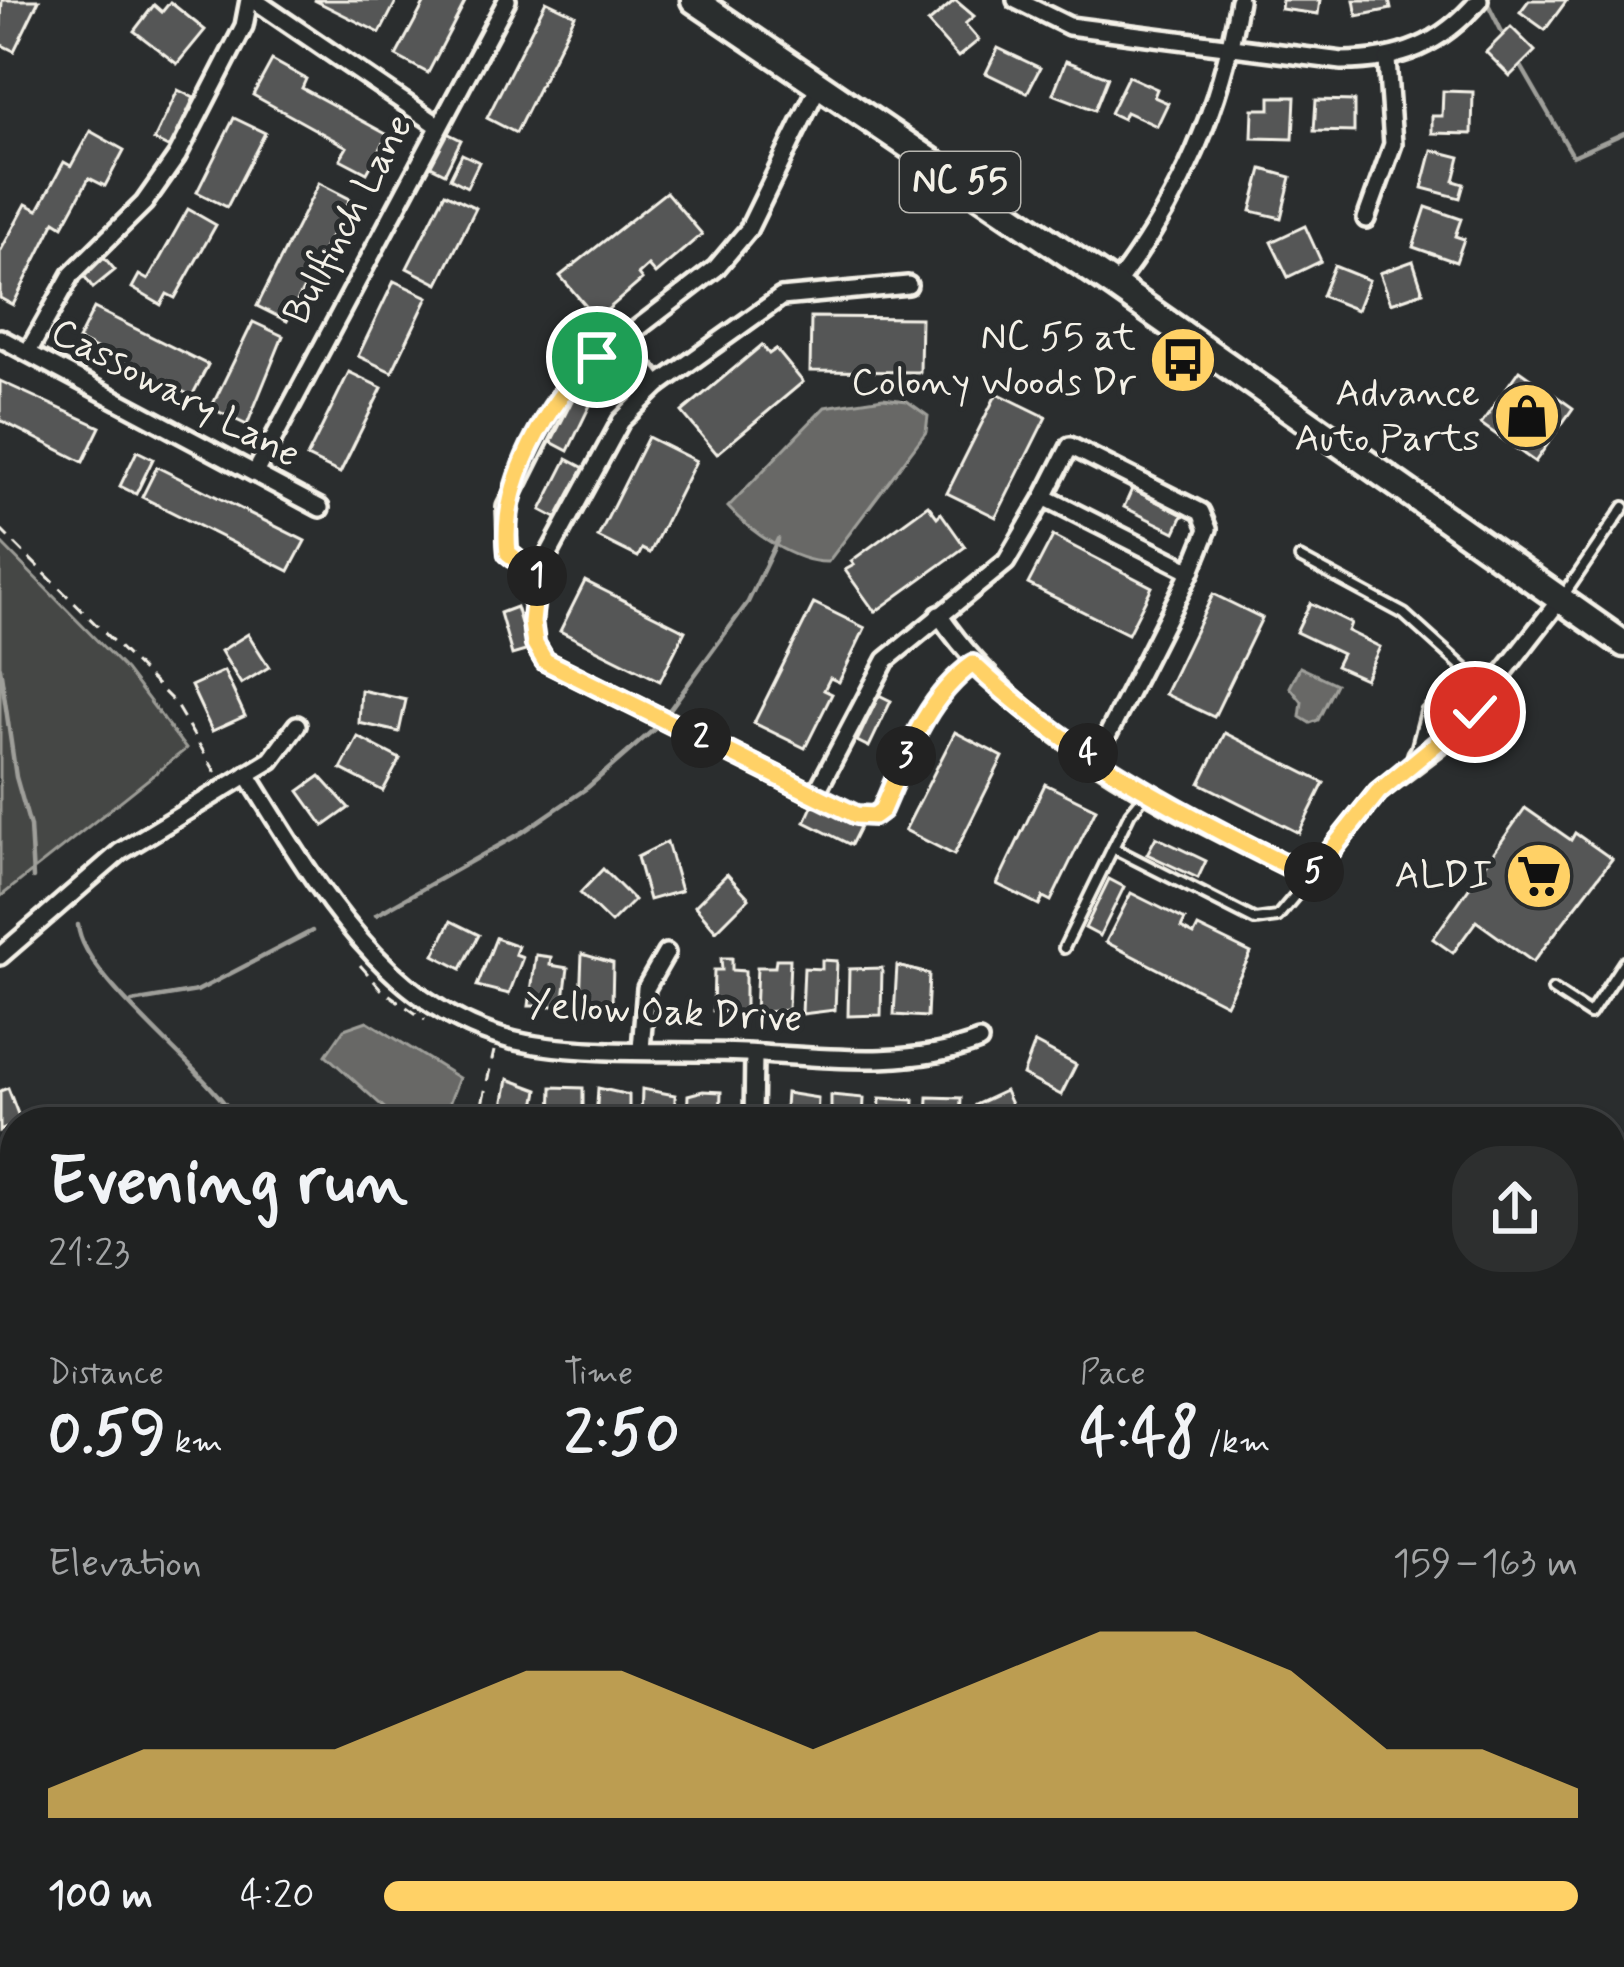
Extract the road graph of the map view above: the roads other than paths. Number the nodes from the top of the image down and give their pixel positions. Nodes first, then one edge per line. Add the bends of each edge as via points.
1 (251, 0) edge
2 (507, 0) edge
3 (694, 0) edge
4 (1016, 0) edge
5 (1239, 0) edge
6 (1479, 0) edge
7 (1229, 47) junction
8 (1387, 61) junction
9 (819, 85) junction
10 (436, 124) junction
11 (1366, 219) dead end
12 (908, 285) dead end
13 (1115, 286) junction
14 (0, 338) edge
15 (621, 339) junction
16 (28, 352) junction
17 (658, 385) junction
18 (255, 473) junction
19 (1044, 497) junction
20 (1624, 507) edge
21 (320, 508) dead end
22 (1300, 558) dead end
23 (1191, 571) junction
24 (537, 576) junction
25 (1559, 601) junction
26 (939, 615) junction
27 (1624, 644) edge
28 (973, 664) junction
29 (1466, 673) junction
30 (1488, 690) junction
31 (297, 725) dead end
32 (1096, 758) junction
33 (1413, 761) junction
34 (248, 774) junction
35 (815, 795) junction
36 (1145, 795) junction
37 (1113, 848) junction
38 (1310, 877) junction
39 (1064, 948) dead end
40 (666, 953) dead end
41 (0, 956) edge
42 (1624, 963) edge
43 (1553, 990) dead end
44 (979, 1041) dead end
45 (641, 1049) junction
46 (754, 1054) junction
47 (753, 1107) edge

1 - 10 street
1 - 16 street via 177,156 144,203 71,274
2 - 10 street, Bullfinch Lane
3 - 9 main road, NC 55
4 - 7 street via 1069,26
5 - 7 street
6 - 8 street via 1436,40
7 - 8 street
7 - 13 street via 1187,176
8 - 11 street via 1393,144
9 - 13 main road, NC 55
9 - 15 street via 748,230 716,268
10 - 18 street, Bullfinch Lane
12 - 17 street via 781,297
13 - 25 main road, NC 55
14 - 16 street, Cassowary Lane
15 - 17 street
15 - 24 street via 568,381 506,507 508,553
16 - 18 street, Cassowary Lane
17 - 24 street via 608,441
18 - 21 street, Cassowary Lane
19 - 23 street
19 - 23 street via 1070,446 1201,512 1208,529
19 - 26 street via 1006,562
20 - 25 lane
22 - 29 lane via 1404,614
23 - 32 street
24 - 35 street via 532,622 545,661
25 - 27 main road, NC 55
25 - 30 street
26 - 28 street
26 - 35 street via 886,660
28 - 32 street via 1011,701
28 - 35 lane via 934,702 882,810 865,817
29 - 30 lane
29 - 33 lane via 1426,712
30 - 33 street via 1450,710
31 - 34 street via 281,750
32 - 36 street
33 - 38 street
34 - 41 street via 120,852
34 - 45 street, Yellow Oak Drive via 370,955 433,1007 535,1045
36 - 37 lane
36 - 38 street
37 - 38 lane via 1256,920 1277,917
37 - 39 lane
40 - 45 street via 646,988
42 - 43 lane via 1590,1014
44 - 46 street, Yellow Oak Drive via 939,1057
45 - 46 street, Yellow Oak Drive
46 - 47 street

